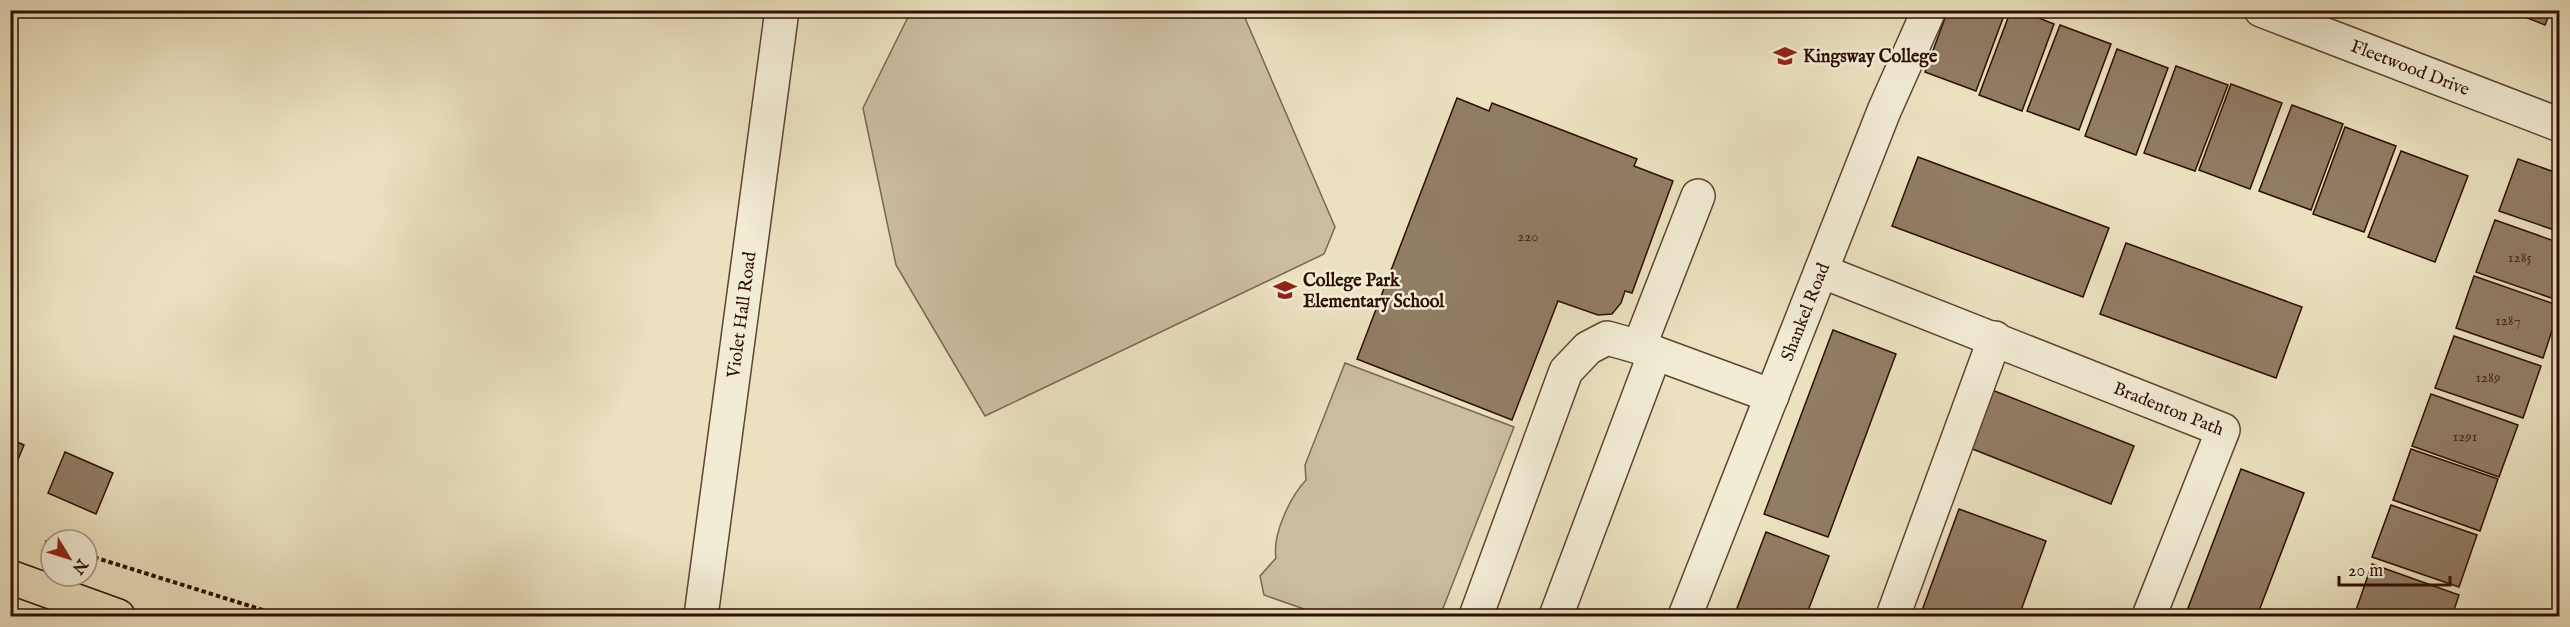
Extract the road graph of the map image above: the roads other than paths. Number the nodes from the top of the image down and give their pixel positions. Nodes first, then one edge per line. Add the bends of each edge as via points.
1 (782, 10) edge
2 (1929, 10) edge
3 (2261, 10) edge
4 (2559, 125) edge
5 (1698, 196) dead end
6 (1821, 271) junction
7 (1995, 338) junction
8 (1647, 350) junction
9 (1772, 396) junction
10 (10, 577) edge
11 (118, 616) edge
12 (701, 616) edge
13 (1476, 616) edge
14 (1556, 616) edge
15 (1685, 616) edge
16 (1893, 616) edge
17 (2149, 616) edge

1 - 12 street, Violet Hall Road
2 - 6 street, Shankel Road
3 - 4 street, Fleetwood Drive
5 - 8 street
6 - 7 street, Bradenton Path
6 - 9 street, Shankel Road
7 - 16 street
7 - 17 street, Bradenton Path via 2223,430
8 - 9 street
8 - 13 street via 1607,338 1588,348 1566,371
8 - 14 street
9 - 15 street, Shankel Road
10 - 11 main road

